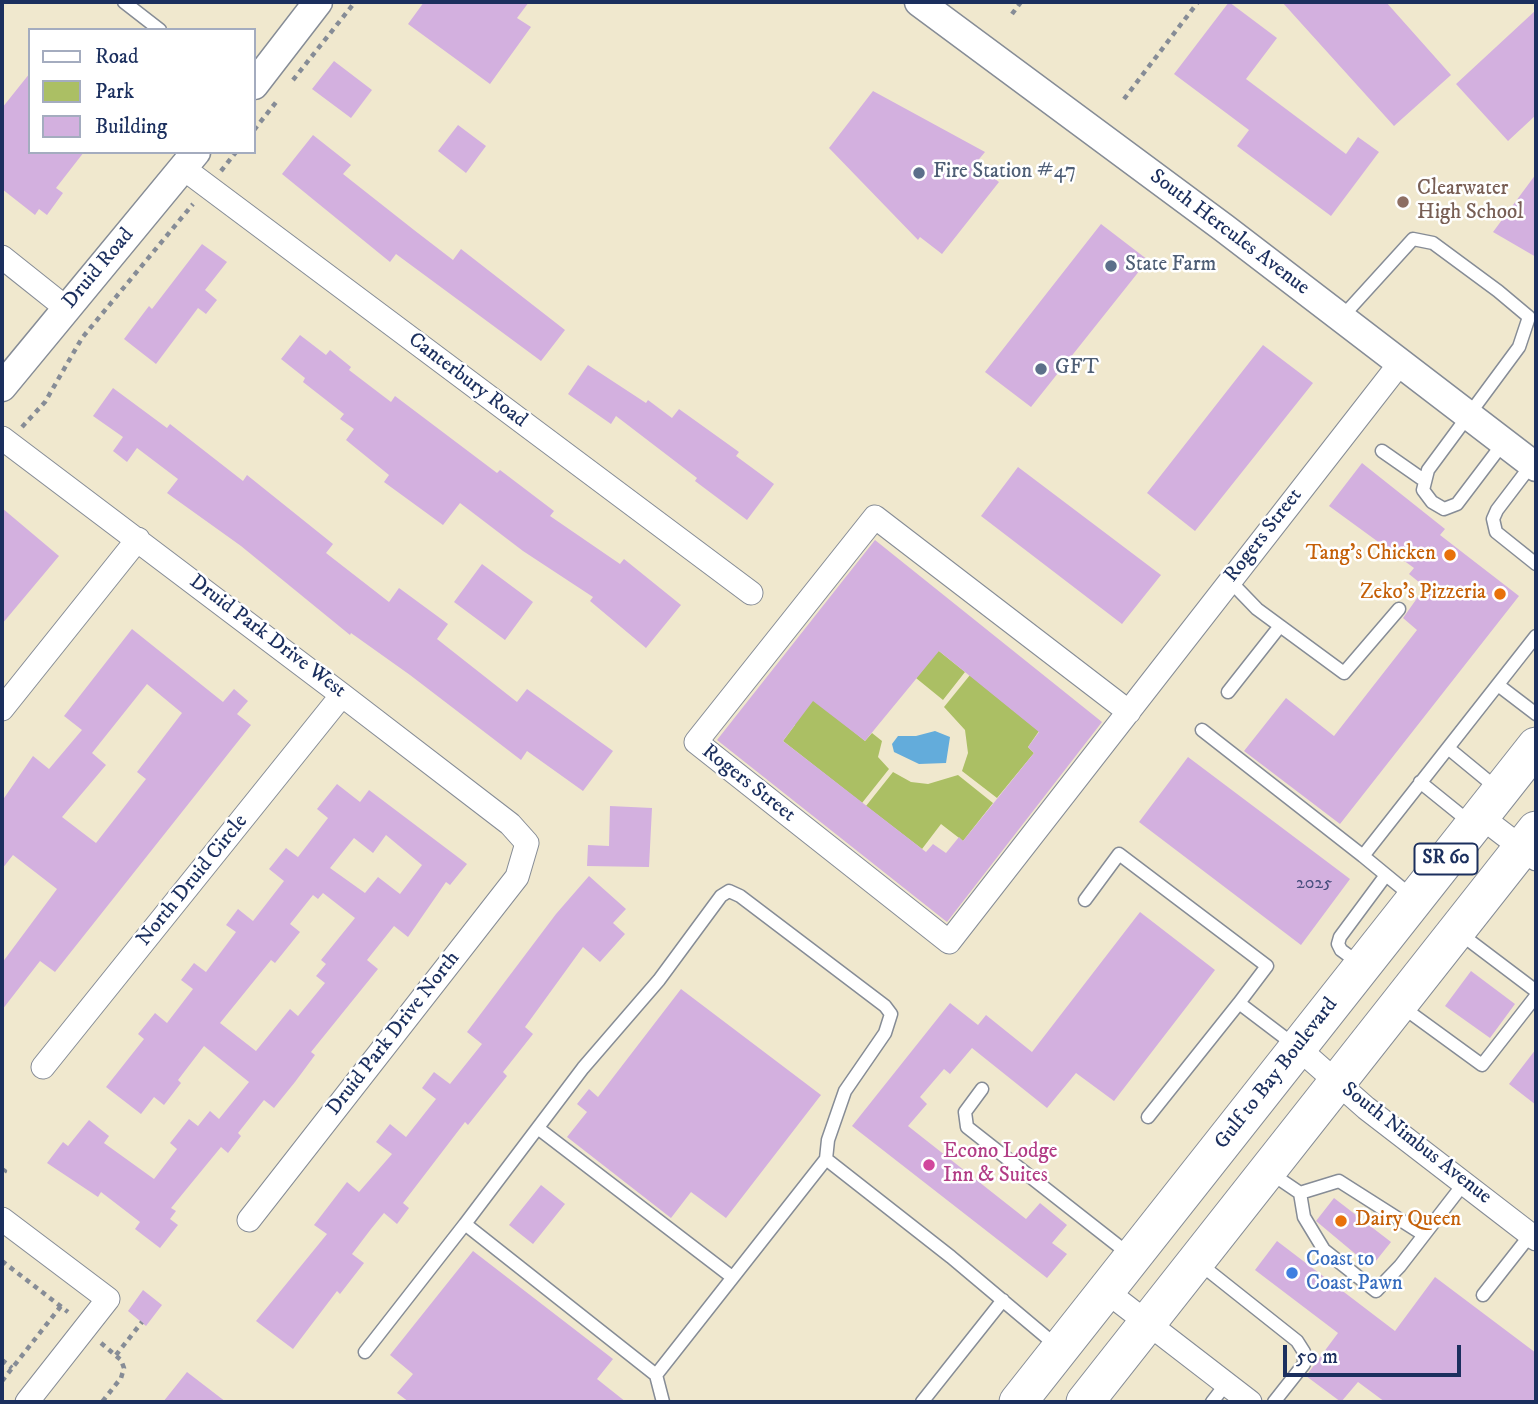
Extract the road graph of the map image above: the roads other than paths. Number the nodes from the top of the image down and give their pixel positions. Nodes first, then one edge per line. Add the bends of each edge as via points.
1 (124, 2) edge
2 (318, 2) edge
3 (919, 2) edge
4 (157, 28) edge
5 (256, 82) edge
6 (190, 160) edge
7 (2, 257) edge
8 (66, 308) junction
9 (1342, 317) junction
10 (1401, 362) junction
11 (2, 387) edge
12 (1469, 415) junction
13 (11, 433) edge
14 (1504, 442) junction
15 (1382, 451) dead end
16 (1534, 465) edge
17 (1425, 481) junction
18 (138, 539) junction
19 (1536, 564) edge
20 (1229, 580) junction
21 (751, 593) dead end
22 (1399, 609) dead end
23 (1280, 626) junction
24 (1536, 636) edge
25 (1498, 685) junction
26 (1228, 692) dead end
27 (342, 695) junction
28 (2, 709) edge
29 (1129, 712) junction
30 (1536, 714) edge
31 (1202, 730) dead end
32 (1536, 746) edge
33 (1448, 748) junction
34 (1420, 782) junction
35 (1484, 811) junction
36 (527, 843) joint
37 (1531, 846) edge
38 (1363, 856) junction
39 (1387, 875) junction
40 (1415, 899) junction
41 (1085, 900) dead end
42 (1457, 931) junction
43 (1362, 966) junction
44 (1536, 993) edge
45 (1239, 1003) junction
46 (1400, 1004) junction
47 (1297, 1047) junction
48 (43, 1067) dead end
49 (1337, 1081) junction
50 (982, 1090) dead end
51 (1148, 1117) dead end
52 (539, 1129) junction
53 (826, 1158) junction
54 (1268, 1171) junction
55 (1465, 1182) junction
56 (1300, 1193) junction
57 (2, 1219) edge
58 (249, 1220) dead end
59 (465, 1224) junction
60 (1424, 1235) junction
61 (1534, 1237) edge
62 (1133, 1257) junction
63 (1197, 1261) junction
64 (732, 1277) junction
65 (1106, 1291) junction
66 (1483, 1295) dead end
67 (1003, 1300) junction
68 (1147, 1324) junction
69 (1060, 1349) junction
70 (365, 1352) dead end
71 (656, 1374) junction
72 (1226, 1384) junction
73 (27, 1402) edge
74 (663, 1402) edge
75 (922, 1402) edge
76 (1018, 1402) edge
77 (1085, 1402) edge
78 (1212, 1402) edge
79 (1250, 1402) edge
80 (1274, 1402) edge

1 - 4 lane
2 - 5 street
3 - 9 street, South Hercules Avenue
6 - 8 street, Druid Road
6 - 21 street, Canterbury Road
7 - 8 street
8 - 11 street, Druid Road
9 - 10 street, South Hercules Avenue
9 - 12 lane via 1413,239 1433,243 1498,290 1529,317 1519,347
10 - 12 street, South Hercules Avenue
10 - 20 street, Rogers Street
12 - 14 street, South Hercules Avenue
12 - 17 lane via 1428,470
13 - 18 street, Druid Park Drive West
14 - 16 street, South Hercules Avenue
14 - 17 lane via 1457,504 1444,509 1432,502 1423,490
15 - 17 lane
16 - 19 lane via 1493,519 1496,532
18 - 27 street, Druid Park Drive West
18 - 28 street
20 - 23 lane
20 - 29 street, Rogers Street
22 - 23 lane via 1344,673
23 - 26 lane
24 - 25 lane
25 - 30 lane
25 - 33 lane
27 - 36 street, Druid Park Drive West via 510,824
27 - 48 street, North Druid Circle
29 - 29 street, Rogers Street via 949,942 696,742 875,517
31 - 38 lane
32 - 35 main road, Gulf to Bay Boulevard / SR 60
33 - 34 lane
33 - 35 lane
34 - 35 lane
34 - 38 lane
35 - 37 street
35 - 40 main road, Gulf to Bay Boulevard / SR 60
36 - 58 street, Druid Park Drive North via 517,877
37 - 42 main road, SR 60
38 - 39 lane
39 - 40 lane
39 - 43 lane via 1338,944
40 - 43 main road, Gulf to Bay Boulevard / SR 60
41 - 45 lane via 1119,854 1267,966
42 - 44 lane
42 - 46 main road, SR 60
43 - 47 main road, Gulf to Bay Boulevard / SR 60
44 - 46 lane via 1482,1065
45 - 47 lane
45 - 51 lane
46 - 49 main road, SR 60
47 - 49 street, South Nimbus Avenue
47 - 62 main road, Gulf to Bay Boulevard / SR 60
49 - 54 main road, SR 60
49 - 55 street, South Nimbus Avenue
50 - 62 lane via 965,1112 967,1127
52 - 53 lane via 583,1068 729,891 891,1014 891,1023 845,1091
52 - 59 lane
52 - 64 lane
53 - 64 lane
53 - 67 lane
54 - 56 lane
54 - 63 main road, SR 60
55 - 60 lane
55 - 61 street, South Nimbus Avenue
56 - 60 lane via 1339,1181
56 - 60 lane via 1304,1217 1324,1250 1376,1291
57 - 73 street via 108,1299
59 - 70 lane
59 - 71 lane
61 - 66 lane
62 - 65 main road, Gulf to Bay Boulevard / SR 60
63 - 68 main road, SR 60
63 - 80 lane via 1297,1341 1304,1352 1304,1364
64 - 71 lane
65 - 68 street
65 - 69 main road, Gulf to Bay Boulevard / SR 60
67 - 69 lane
67 - 75 lane
68 - 72 street
68 - 77 main road, SR 60
69 - 76 main road, Gulf to Bay Boulevard / SR 60
71 - 74 lane
72 - 78 lane
72 - 79 street

